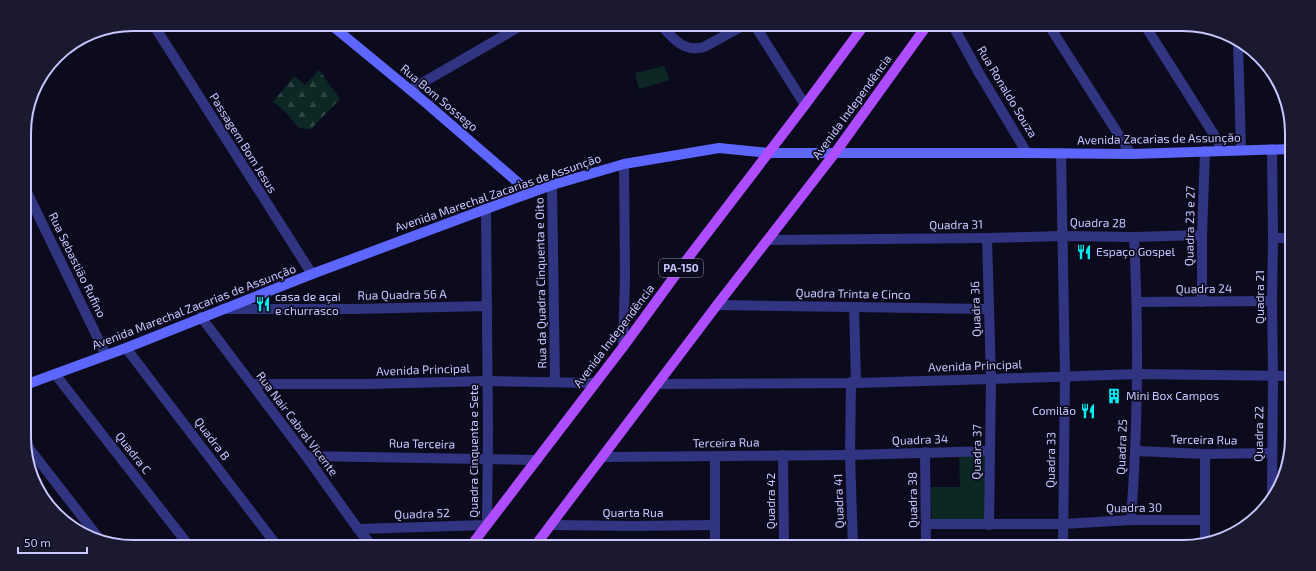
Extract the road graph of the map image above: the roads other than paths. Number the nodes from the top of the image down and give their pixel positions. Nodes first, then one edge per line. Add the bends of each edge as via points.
1 (157, 31) edge
2 (338, 31) edge
3 (512, 31) edge
4 (666, 31) edge
5 (733, 31) edge
6 (758, 31) edge
7 (856, 31) edge
8 (923, 31) edge
9 (956, 31) edge
10 (1052, 31) edge
11 (1148, 31) edge
12 (1238, 48) edge
13 (410, 90) junction
14 (805, 105) junction
15 (1272, 149) junction
16 (1285, 149) edge
17 (1241, 150) junction
18 (1205, 151) junction
19 (1221, 151) junction
20 (768, 153) junction
21 (835, 153) junction
22 (1027, 153) junction
23 (1061, 154) junction
24 (1131, 154) junction
25 (624, 164) junction
26 (552, 185) junction
27 (530, 193) junction
28 (31, 200) edge
29 (486, 209) junction
30 (1202, 235) junction
31 (1062, 236) junction
32 (1134, 237) junction
33 (987, 238) junction
34 (1273, 238) junction
35 (1285, 238) edge
36 (768, 240) junction
37 (312, 274) junction
38 (1272, 301) junction
39 (1137, 302) junction
40 (1202, 302) junction
41 (717, 305) junction
42 (487, 306) junction
43 (854, 307) junction
44 (989, 309) junction
45 (221, 310) junction
46 (201, 317) junction
47 (624, 347) junction
48 (126, 348) junction
49 (106, 355) junction
50 (55, 374) junction
51 (1137, 374) junction
52 (1273, 375) junction
53 (1065, 376) junction
54 (1285, 376) edge
55 (991, 379) junction
56 (487, 381) junction
57 (555, 381) junction
58 (854, 382) junction
59 (31, 383) edge
60 (595, 383) junction
61 (252, 384) junction
62 (658, 384) junction
63 (990, 451) junction
64 (1136, 451) junction
65 (32, 452) edge
66 (925, 452) junction
67 (1272, 453) junction
68 (1205, 454) junction
69 (850, 455) junction
70 (306, 456) junction
71 (715, 456) junction
72 (784, 456) junction
73 (602, 457) junction
74 (488, 458) junction
75 (537, 460) junction
76 (1272, 487) edge
77 (1131, 520) junction
78 (1205, 520) junction
79 (927, 524) junction
80 (1063, 524) junction
81 (487, 525) junction
82 (551, 525) junction
83 (989, 525) junction
84 (715, 526) junction
85 (358, 529) junction
86 (94, 532) edge
87 (1205, 538) edge
88 (185, 540) edge
89 (273, 540) edge
90 (367, 540) edge
91 (475, 540) edge
92 (539, 540) edge
93 (715, 540) edge
94 (784, 540) edge
95 (853, 540) edge
96 (926, 540) edge
97 (1063, 540) edge

1 - 37 street, Passagem Bom Jesus
2 - 13 main road, Rua Bom Sossego
3 - 13 street
4 - 5 street via 689,49 704,47
6 - 14 street
7 - 14 main road, Avenida Independência / PA-150
8 - 21 main road, Avenida Independência
9 - 22 street, Rua Ronaldo Souza
10 - 24 street
11 - 19 street via 1218,142
12 - 17 street
13 - 27 main road, Rua Bom Sossego
14 - 20 main road, Avenida Independência / PA-150
15 - 16 main road, Avenida Zacarias de Assunção
15 - 17 main road, Avenida Zacarias de Assunção
15 - 34 street, Quadra 21
17 - 19 main road, Avenida Zacarias de Assunção
18 - 19 main road, Avenida Zacarias de Assunção
18 - 24 main road, Avenida Zacarias de Assunção
18 - 30 street, Quadra 23 e 27
20 - 21 main road, Avenida Marechal Zacarias de Assunção
20 - 25 main road, Avenida Marechal Zacarias de Assunção via 719,148
20 - 47 main road, Avenida Independência / PA-150
21 - 22 main road, Avenida Marechal Zacarias de Assunção
21 - 36 main road, Avenida Independência
22 - 23 main road, Avenida Zacarias de Assunção
23 - 24 main road, Avenida Zacarias de Assunção
23 - 31 street
25 - 26 main road, Avenida Marechal Zacarias de Assunção
25 - 47 street
26 - 27 main road, Avenida Marechal Zacarias de Assunção
26 - 57 street, Rua da Quadra Cinquenta e Oito
27 - 29 main road, Avenida Marechal Zacarias de Assunção
28 - 49 street, Rua Sebastião Rufino
29 - 37 main road, Avenida Marechal Zacarias de Assunção
29 - 42 street, Quadra Cinquenta e Sete
30 - 32 street, Quadra 28
30 - 40 street, Quadra 23 e 27
31 - 32 street, Quadra 28
31 - 33 street, Quadra 31
31 - 53 street, Quadra 33
32 - 39 street
33 - 36 street, Quadra 31
33 - 44 street, Quadra 36
34 - 35 street
34 - 38 street, Quadra 21
36 - 41 main road, Avenida Independência
37 - 45 main road, Avenida Marechal Zacarias de Assunção
38 - 40 street, Quadra 24
38 - 52 street, Quadra 21
39 - 40 street, Quadra 24
39 - 51 street
41 - 43 street, Quadra Trinta e Cinco
41 - 62 main road, Avenida Independência
42 - 45 street, Rua Quadra 56 A
42 - 56 street, Quadra Cinquenta e Sete
43 - 44 street, Quadra Trinta e Cinco
43 - 58 street
44 - 55 street, Quadra 36
45 - 46 main road, Avenida Marechal Zacarias de Assunção
46 - 48 main road, Avenida Marechal Zacarias de Assunção
46 - 61 street, Rua Nair Cabral Vicente
47 - 60 main road, Avenida Independência / PA-150
48 - 49 main road, Avenida Marechal Zacarias de Assunção
48 - 89 street, Quadra B
49 - 50 main road, Avenida Marechal Zacarias de Assunção
50 - 59 main road, Avenida Marechal Zacarias de Assunção
50 - 88 street, Quadra C
51 - 52 street, Avenida Principal
51 - 53 street, Avenida Principal
51 - 64 street, Quadra 25
52 - 54 street, Avenida Principal
52 - 67 street, Quadra 22
53 - 55 street, Avenida Principal
53 - 80 street, Quadra 33
55 - 58 street, Avenida Principal
55 - 63 street, Quadra 37
56 - 57 street, Avenida Principal
56 - 61 street, Avenida Principal
56 - 74 street, Quadra Cinquenta e Sete
57 - 60 street, Avenida Principal
58 - 62 street, Avenida Principal
58 - 69 street, Quadra 41
60 - 75 main road, Avenida Independência / PA-150
61 - 70 street, Rua Nair Cabral Vicente
62 - 73 main road, Avenida Independência
63 - 66 street, Quadra 34
63 - 83 street, Quadra 37
64 - 68 street, Terceira Rua
64 - 77 street, Quadra 25
65 - 86 street
66 - 69 street, Quadra 34
66 - 79 street, Quadra 38
67 - 68 street, Terceira Rua
67 - 76 street, Quadra 22
68 - 78 street
69 - 72 street, Terceira Rua
69 - 95 street, Quadra 41
70 - 74 street, Rua Terceira
70 - 85 street, Rua Nair Cabral Vicente
71 - 72 street, Terceira Rua
71 - 73 street, Terceira Rua
71 - 84 street
72 - 94 street, Quadra 42
73 - 82 main road, Avenida Independência
74 - 75 street, Rua Terceira
74 - 81 street, Quadra Cinquenta e Sete
75 - 81 main road, Avenida Independência / PA-150
77 - 78 street, Quadra 30
77 - 80 street, Quadra 30
78 - 87 street
79 - 83 street
79 - 96 street, Quadra 38
80 - 83 street
80 - 97 street
81 - 85 street, Quadra 52
81 - 91 main road, Avenida Independência / PA-150
82 - 84 street, Quarta Rua
82 - 92 main road, Avenida Independência
84 - 93 street
85 - 90 street, Rua Nair Cabral Vicente

